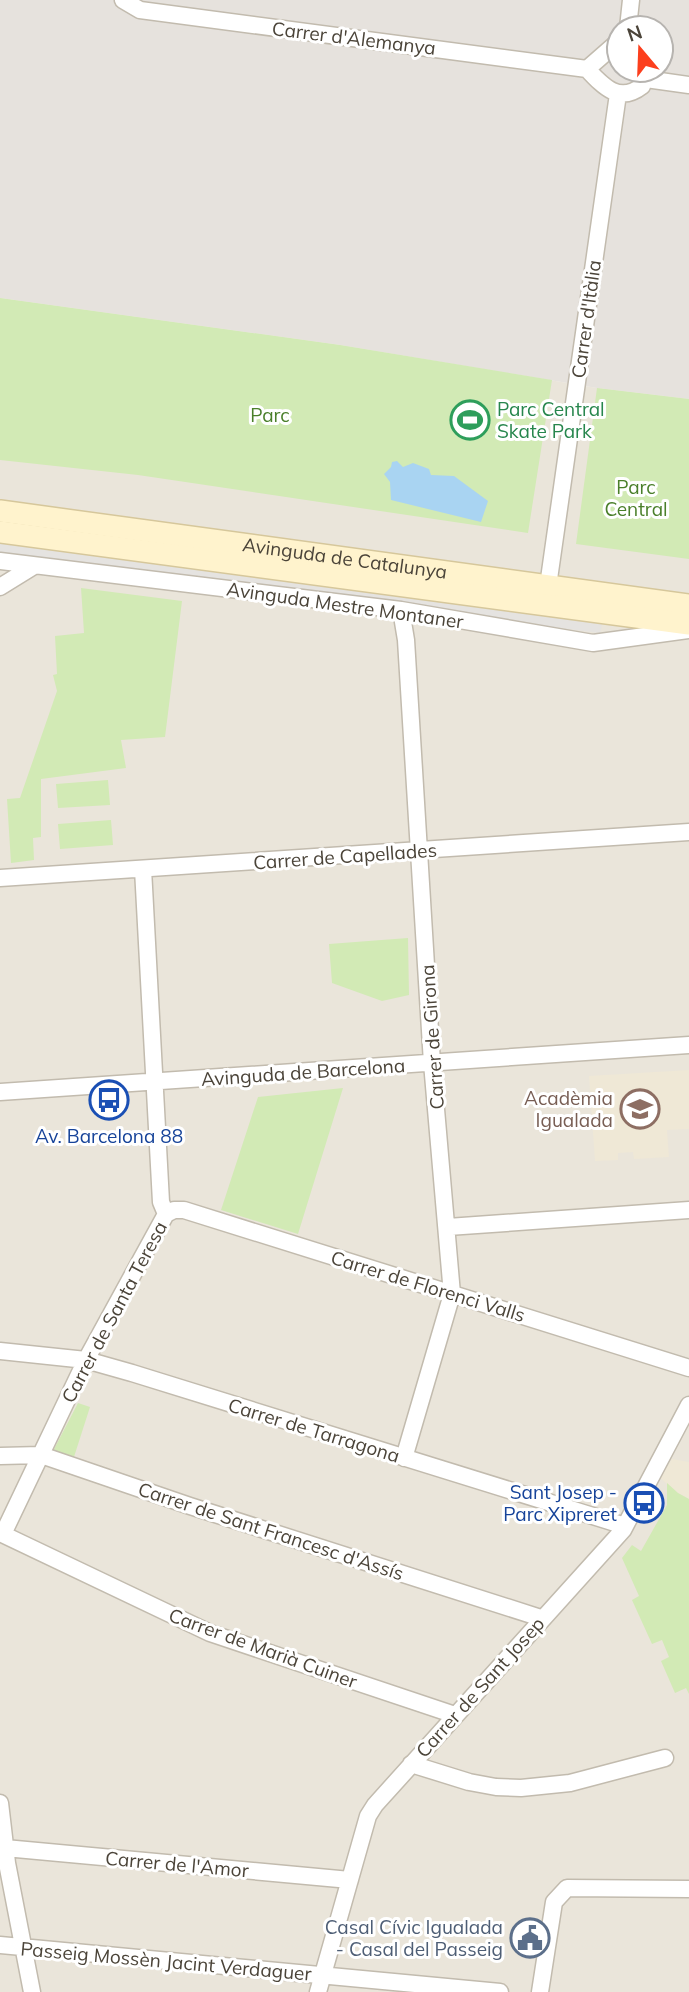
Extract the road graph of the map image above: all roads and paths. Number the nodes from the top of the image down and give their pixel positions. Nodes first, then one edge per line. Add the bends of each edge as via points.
1 (122, 0) edge
2 (605, 53) edge
3 (587, 69) junction
4 (641, 84) edge
5 (618, 94) junction
6 (0, 511) edge
7 (0, 532) edge
8 (0, 561) edge
9 (34, 566) junction
10 (548, 586) junction
11 (0, 587) edge
12 (689, 605) edge
13 (401, 610) junction
14 (689, 624) edge
15 (689, 630) edge
16 (689, 832) edge
17 (420, 851) junction
18 (143, 869) junction
19 (0, 878) edge
20 (689, 1045) edge
21 (432, 1063) junction
22 (156, 1082) junction
23 (0, 1092) edge
24 (689, 1210) edge
25 (166, 1214) junction
26 (448, 1227) junction
27 (452, 1294) junction
28 (0, 1351) edge
29 (86, 1360) junction
30 (689, 1368) edge
31 (689, 1405) edge
32 (41, 1455) junction
33 (0, 1456) edge
34 (404, 1458) junction
35 (625, 1526) junction
36 (2, 1534) edge
37 (541, 1618) junction
38 (455, 1715) junction
39 (665, 1758) dead end
40 (411, 1763) junction
41 (0, 1802) edge
42 (5, 1848) junction
43 (350, 1880) junction
44 (689, 1889) edge
45 (0, 1945) edge
46 (22, 1947) junction
47 (324, 1975) junction
48 (32, 1992) edge
49 (318, 1992) edge
50 (500, 1992) edge
51 (540, 1992) edge

1 - 3 street, Carrer d'Alemanya via 140,10
2 - 3 street
3 - 5 street
4 - 5 street via 635,92
5 - 10 street, Carrer d'Itàlia
6 - 10 street, Avinguda de Catalunya
7 - 14 street, Avinguda de Catalunya
8 - 9 street, Avinguda Mestre Montaner
9 - 11 street
9 - 13 street, Avinguda Mestre Montaner
10 - 12 street, Avinguda de Catalunya
13 - 15 street, Avinguda Mestre Montaner via 593,643
13 - 17 street, Carrer de Girona
16 - 17 street, Carrer de Capellades
17 - 18 street, Carrer de Capellades
17 - 21 street, Carrer de Girona
18 - 19 street, Carrer de Capellades
18 - 22 street, Carrer de Santa Teresa
20 - 21 street, Avinguda de Barcelona
21 - 22 street, Avinguda de Barcelona
21 - 26 street, Carrer de Girona
22 - 23 street, Avinguda de Barcelona
22 - 25 street, Carrer de Santa Teresa via 161,1206
24 - 26 street
25 - 27 street, Carrer de Florenci Valls via 184,1210
25 - 29 street, Carrer de Santa Teresa
26 - 27 street, Carrer de Girona
27 - 30 street, Carrer de Florenci Valls
27 - 34 street, Carrer de Girona
28 - 29 street, Carrer de Tarragona
29 - 32 street, Carrer de Santa Teresa
29 - 34 street, Carrer de Tarragona
31 - 35 street, Carrer de Sant Josep
32 - 33 street, Carrer de Sant Francesc d'Assís
32 - 36 street, Carrer de Santa Teresa
32 - 37 street, Carrer de Sant Francesc d'Assís
34 - 35 street, Carrer de Tarragona
35 - 37 street, Carrer de Sant Josep
36 - 38 street, Carrer de Marià Cuiner via 209,1633
37 - 38 street, Carrer de Sant Josep
38 - 40 street, Carrer de Sant Josep
39 - 40 street via 570,1783 521,1788 469,1782
40 - 43 street, Carrer de Sant Josep via 368,1816
41 - 42 street
42 - 43 street, Carrer de l'Amor
42 - 46 street
43 - 47 street, Carrer de Sant Josep
44 - 51 street via 567,1888 554,1902
45 - 46 street, Passeig Mossèn Jacint Verdaguer
46 - 47 street, Passeig Mossèn Jacint Verdaguer
46 - 48 street
47 - 49 street, Carrer de Sant Josep
47 - 50 street, Passeig Mossèn Jacint Verdaguer

